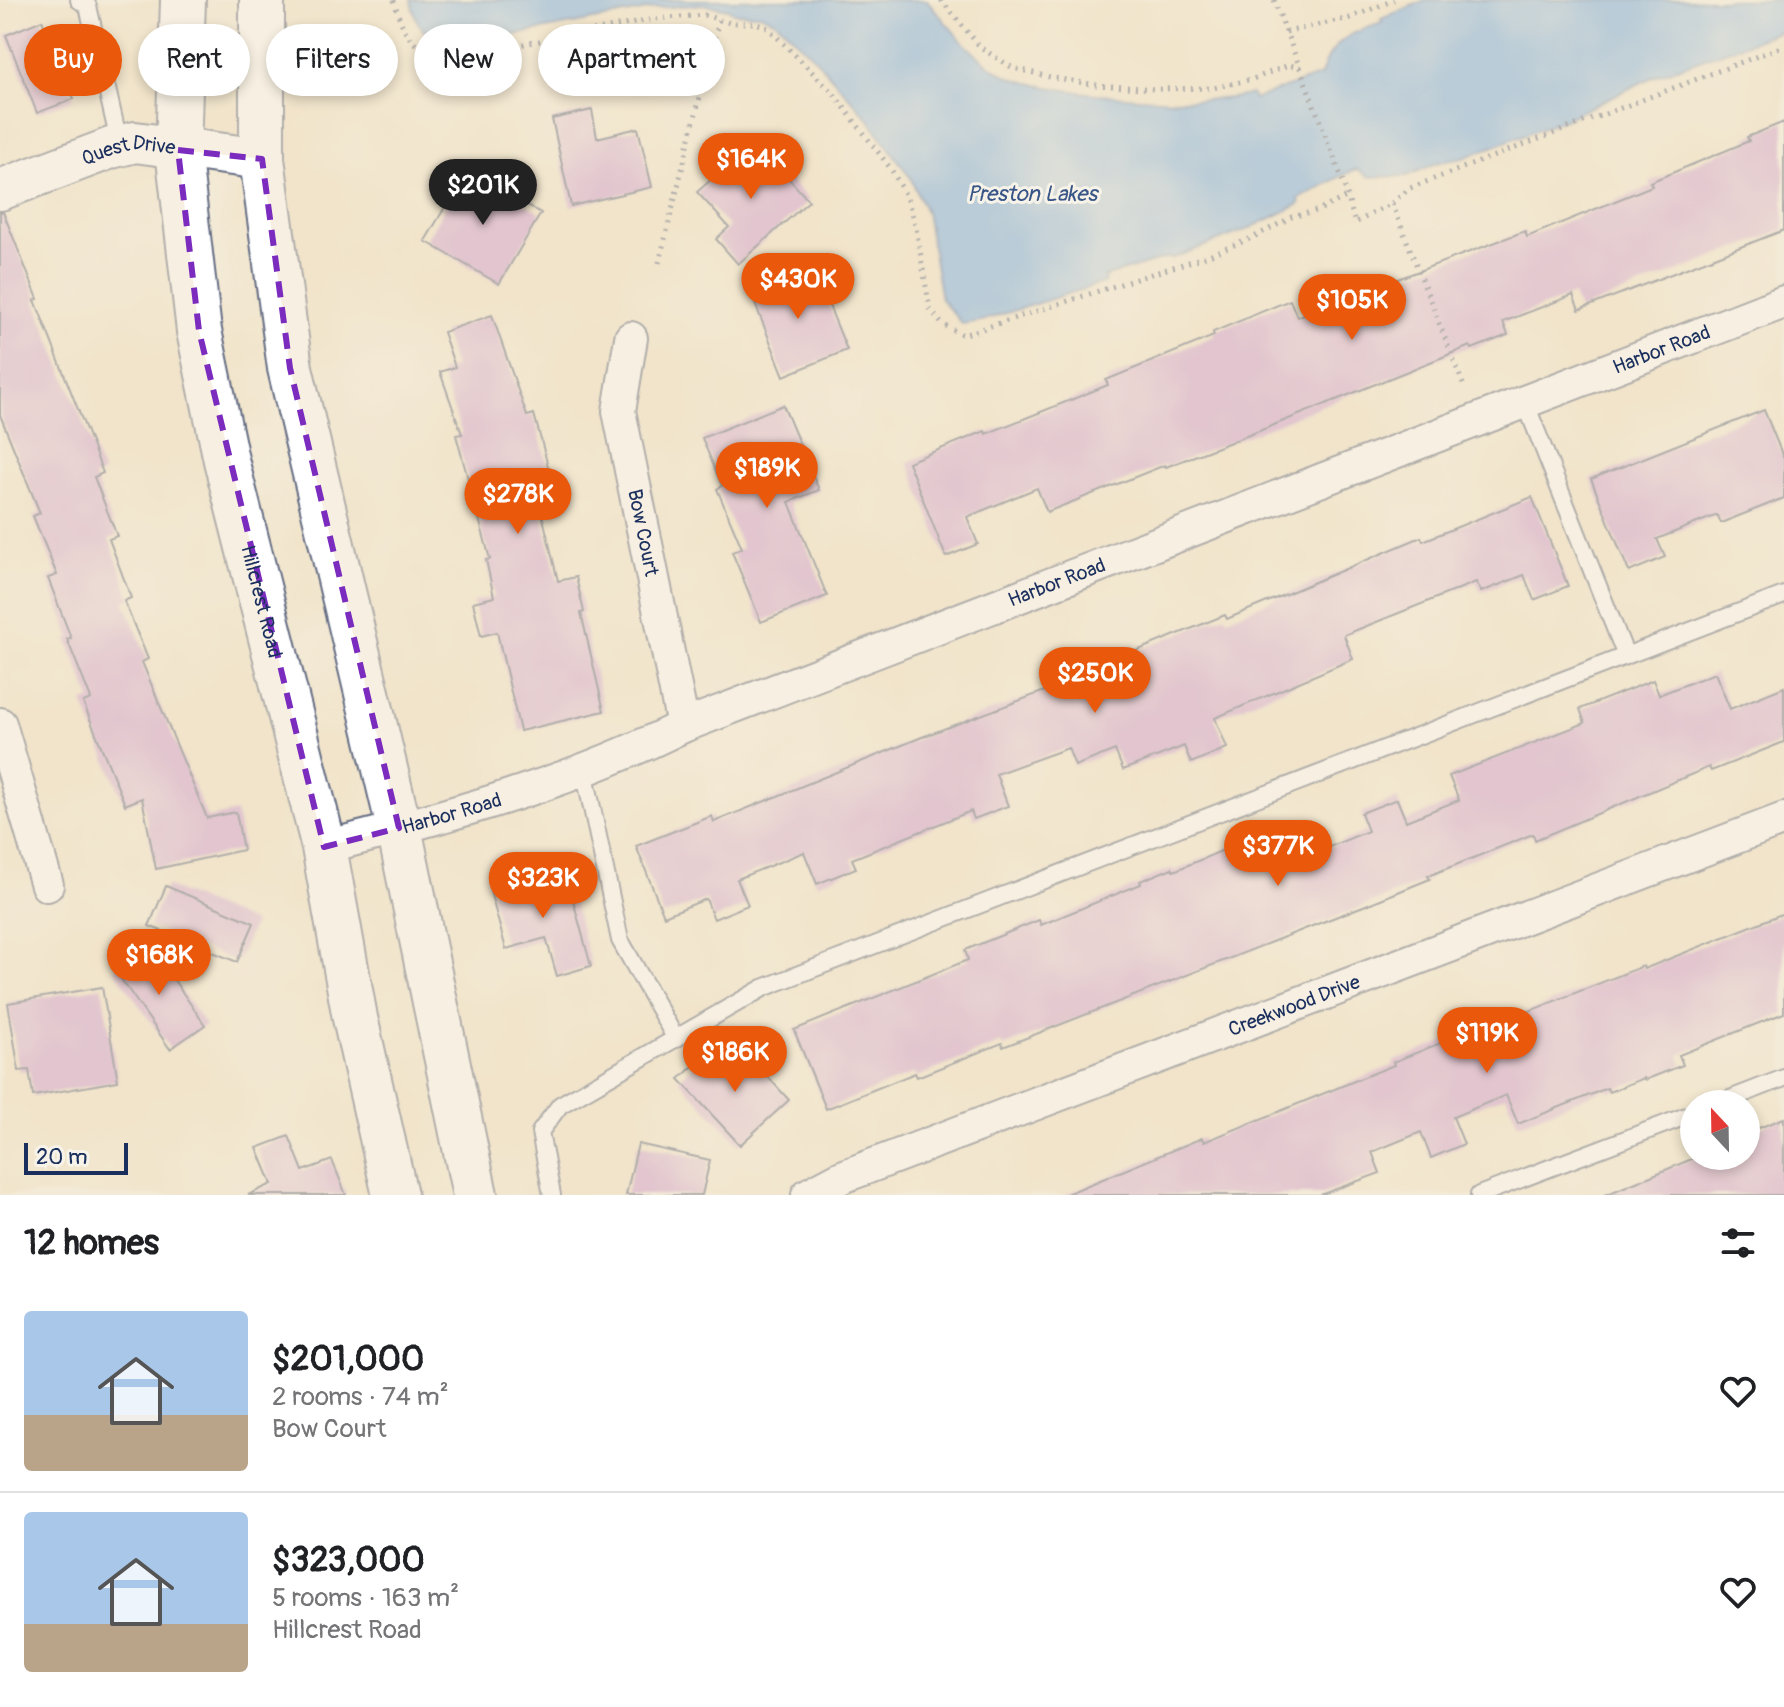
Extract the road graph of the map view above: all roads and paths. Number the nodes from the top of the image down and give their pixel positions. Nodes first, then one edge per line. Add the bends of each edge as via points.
1 (79, 0) edge
2 (183, 0) edge
3 (262, 0) edge
4 (394, 0) edge
5 (941, 0) edge
6 (1274, 0) edge
7 (1394, 0) edge
8 (719, 20) junction
9 (1286, 32) junction
10 (1784, 46) edge
11 (1301, 68) junction
12 (120, 146) junction
13 (178, 150) junction
14 (262, 159) junction
15 (0, 190) edge
16 (1346, 197) junction
17 (1392, 203) junction
18 (659, 263) dead end
19 (1784, 302) edge
20 (631, 338) dead end
21 (1525, 402) junction
22 (1477, 420) junction
23 (1784, 595) edge
24 (1626, 656) junction
25 (0, 724) edge
26 (683, 726) junction
27 (584, 770) junction
28 (1784, 819) edge
29 (399, 828) junction
30 (324, 847) junction
31 (47, 885) dead end
32 (676, 1039) junction
33 (1784, 1078) edge
34 (1753, 1090) edge
35 (1680, 1118) edge
36 (395, 1195) edge
37 (475, 1195) edge
38 (552, 1195) edge
39 (808, 1195) edge
40 (1479, 1195) edge

1 - 12 lane via 88,6
2 - 13 main road, Hillcrest Road
3 - 14 main road
4 - 8 path via 412,42 442,56 655,19 704,15
5 - 11 path via 981,48 1013,68 1054,78 1155,89 1213,88 1289,65
6 - 9 path
7 - 9 path via 1350,18
8 - 16 path via 768,28 834,94 907,197 930,309 942,324 963,335 1204,257
8 - 18 path
9 - 11 path
10 - 17 path via 1410,188
11 - 16 path
12 - 13 street, Quest Drive via 135,142
12 - 15 street, Quest Drive
13 - 14 street, Quest Drive
13 - 30 main road, Hillcrest Road via 202,345 226,460
14 - 29 main road via 290,368
16 - 17 path via 1355,223
17 - 22 path
19 - 21 street, Harbor Road
20 - 26 street, Bow Court via 619,411
21 - 22 street, Harbor Road
21 - 24 lane
22 - 26 street, Harbor Road
23 - 24 lane
24 - 32 lane via 763,988
25 - 31 street
26 - 27 street, Harbor Road
27 - 29 street, Harbor Road
27 - 32 lane via 620,940
28 - 39 street, Creekwood Drive via 842,1177
29 - 30 street, Harbor Road
29 - 37 main road
30 - 36 main road, Hillcrest Road
32 - 38 lane via 560,1105 540,1132
33 - 34 lane
35 - 40 lane

